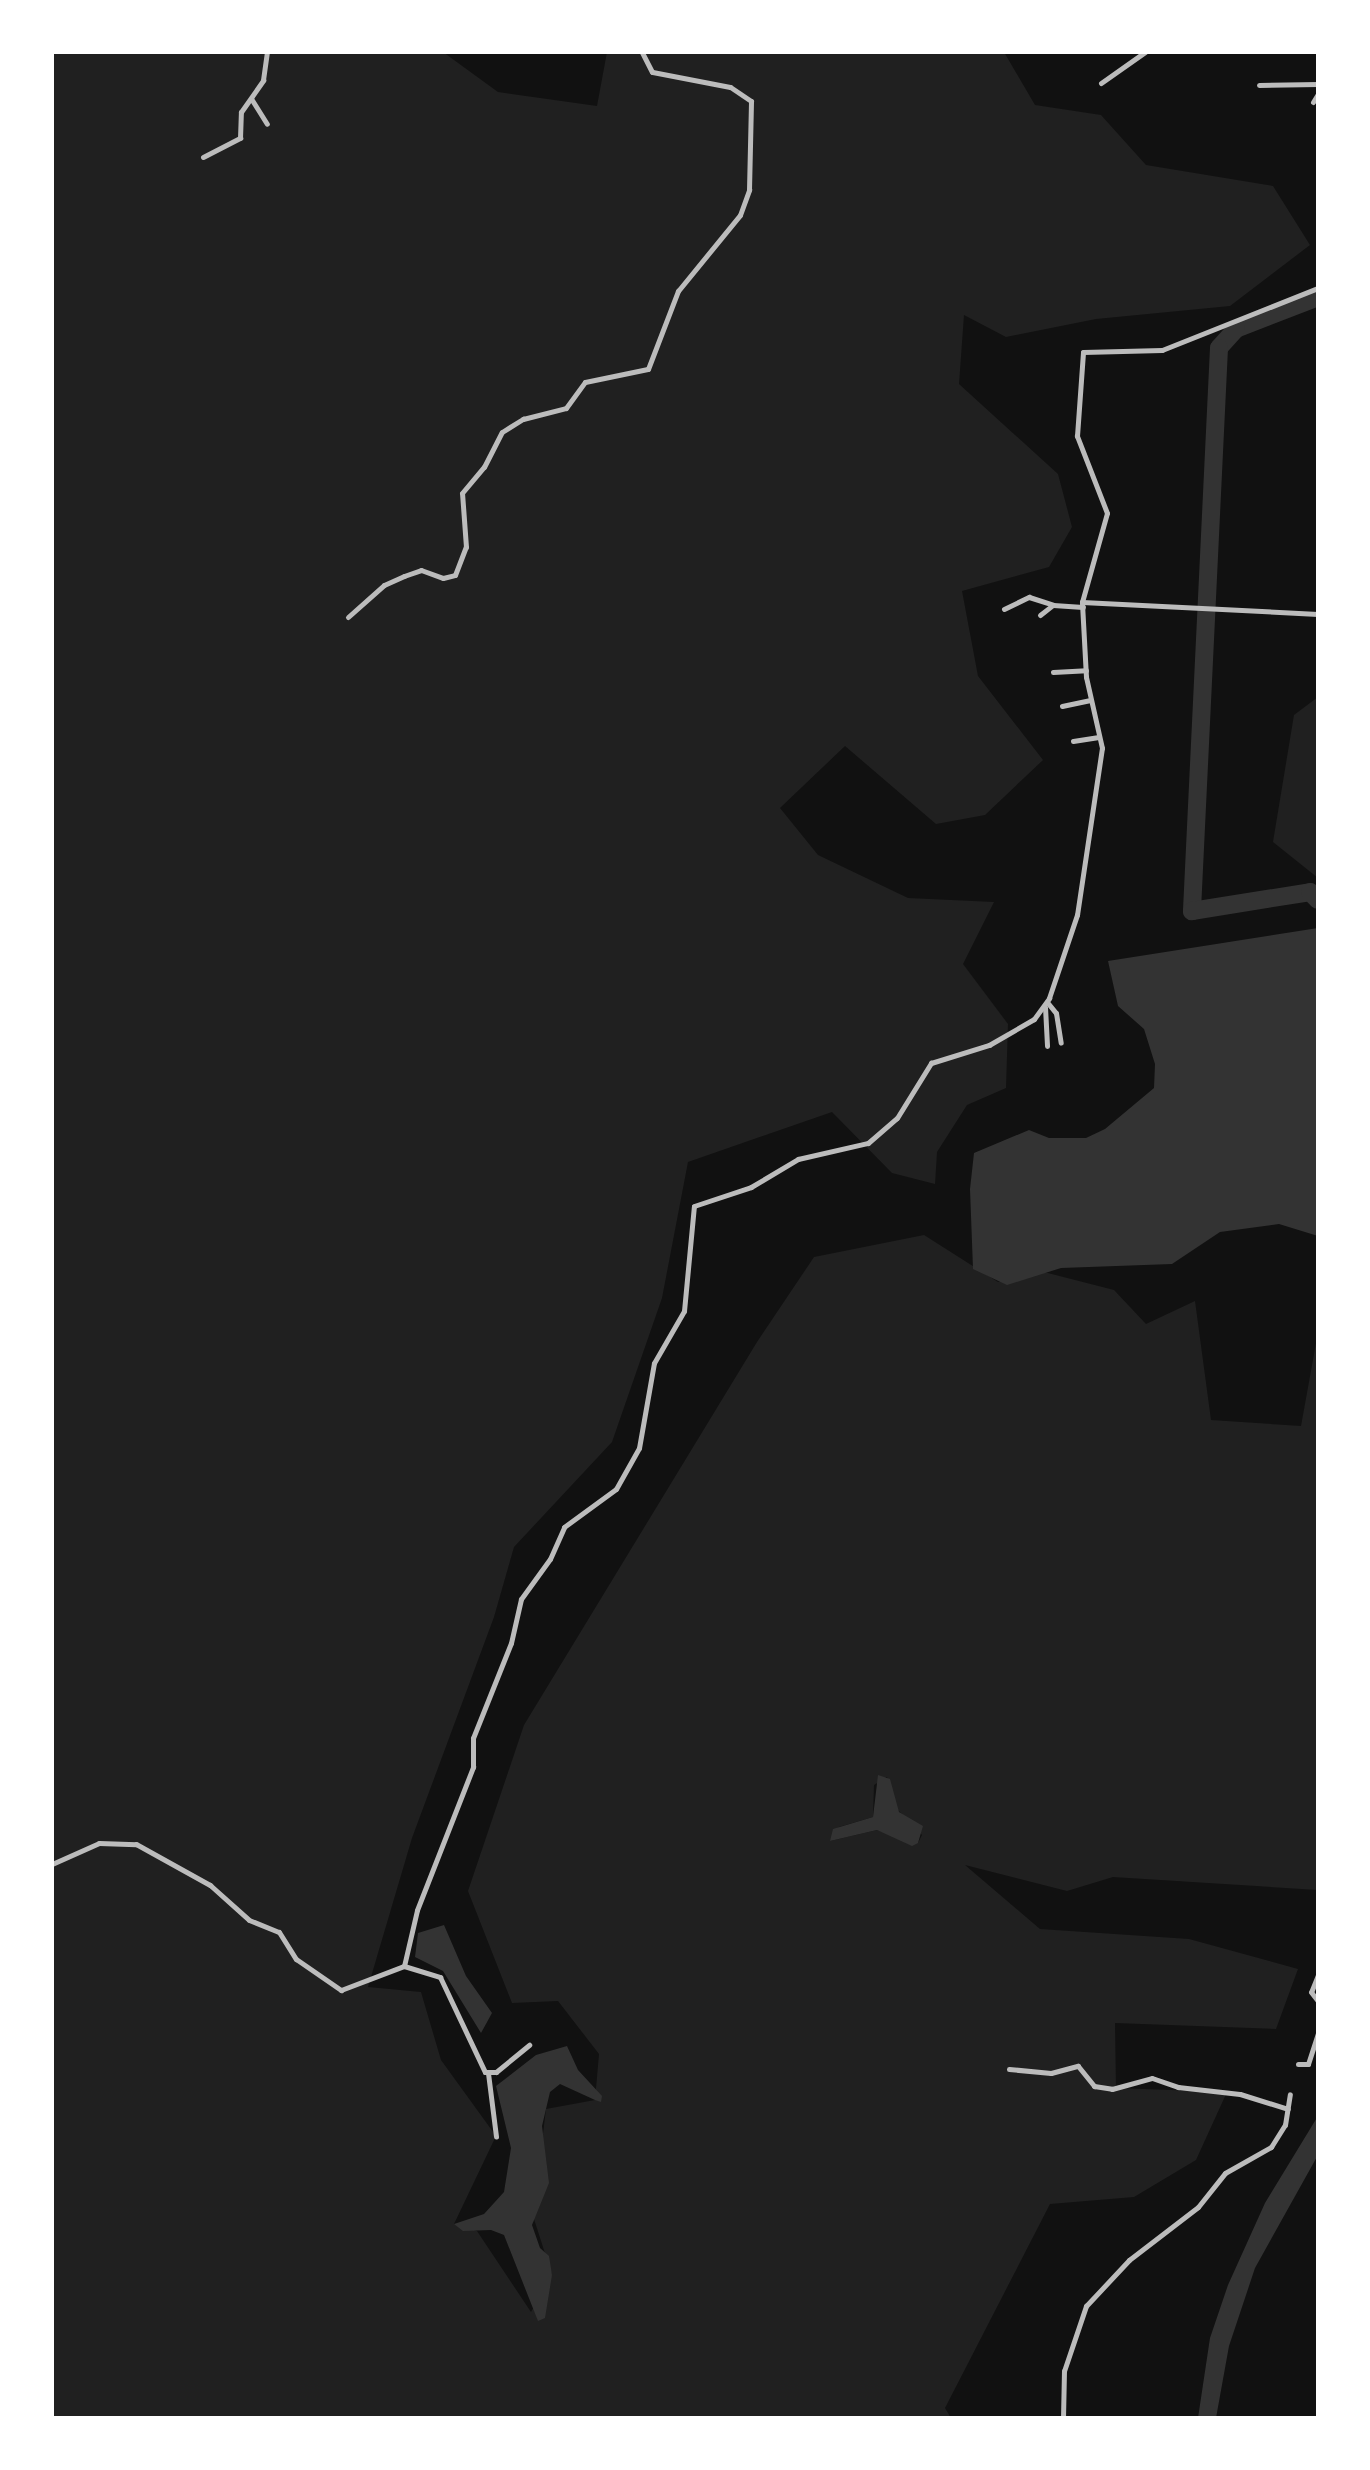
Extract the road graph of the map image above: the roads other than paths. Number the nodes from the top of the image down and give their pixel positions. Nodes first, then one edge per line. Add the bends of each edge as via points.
1 (267, 52) edge
2 (642, 52) edge
3 (1145, 52) edge
4 (1101, 83) dead end
5 (1318, 84) edge
6 (1259, 85) dead end
7 (1318, 94) edge
8 (252, 100) junction
9 (1313, 102) dead end
10 (267, 124) dead end
11 (203, 157) dead end
12 (1318, 288) edge
13 (1082, 604) junction
14 (1053, 605) junction
15 (1004, 609) dead end
16 (1318, 614) edge
17 (1040, 615) dead end
18 (348, 617) dead end
19 (1086, 670) junction
20 (1053, 672) dead end
21 (1090, 700) junction
22 (1062, 706) dead end
23 (1099, 737) junction
24 (1073, 741) dead end
25 (1046, 1005) junction
26 (1061, 1043) dead end
27 (1047, 1046) dead end
28 (52, 1864) edge
29 (404, 1966) junction
30 (1318, 1975) edge
31 (1318, 2001) edge
32 (1318, 2033) edge
33 (529, 2045) dead end
34 (1298, 2064) dead end
35 (1009, 2069) dead end
36 (488, 2073) junction
37 (1290, 2094) dead end
38 (1289, 2110) junction
39 (496, 2136) dead end
40 (1063, 2418) edge

1 - 8 street via 266,74
2 - 18 street via 652,72 730,87 751,101 749,190 740,215 678,291 648,369 585,382 566,408 523,419 502,432 484,467 462,493 466,547 455,575 443,578 421,570 404,576 384,585
3 - 4 street
5 - 6 street
7 - 9 street
8 - 10 street
8 - 11 street via 239,118 240,138
12 - 13 street via 1162,350 1083,352 1077,436 1104,502 1107,523
13 - 14 street
13 - 16 street
13 - 19 street
14 - 15 street via 1029,597
14 - 17 street
19 - 20 street
19 - 21 street
21 - 22 street
21 - 23 street
23 - 24 street
23 - 25 street via 1101,755 1077,915
25 - 26 street via 1056,1013
25 - 27 street
25 - 29 street via 989,1045 931,1063 897,1118 868,1143 798,1159 751,1187 694,1206 684,1311 654,1363 639,1448 616,1489 564,1527 550,1559 521,1599 511,1643 473,1738 473,1767 417,1910
28 - 29 street via 99,1843 136,1844 210,1885 249,1920 279,1932 296,1959 341,1990
29 - 36 street via 429,1970 446,1983 466,2025 473,2056
30 - 31 street via 1311,1992
32 - 34 street via 1308,2064
33 - 36 street
35 - 38 street via 1051,2073 1078,2066 1094,2086 1112,2089 1159,2078 1178,2087 1240,2094
36 - 39 street
37 - 38 street
38 - 40 street via 1271,2147 1225,2173 1198,2207 1129,2260 1086,2306 1064,2371

